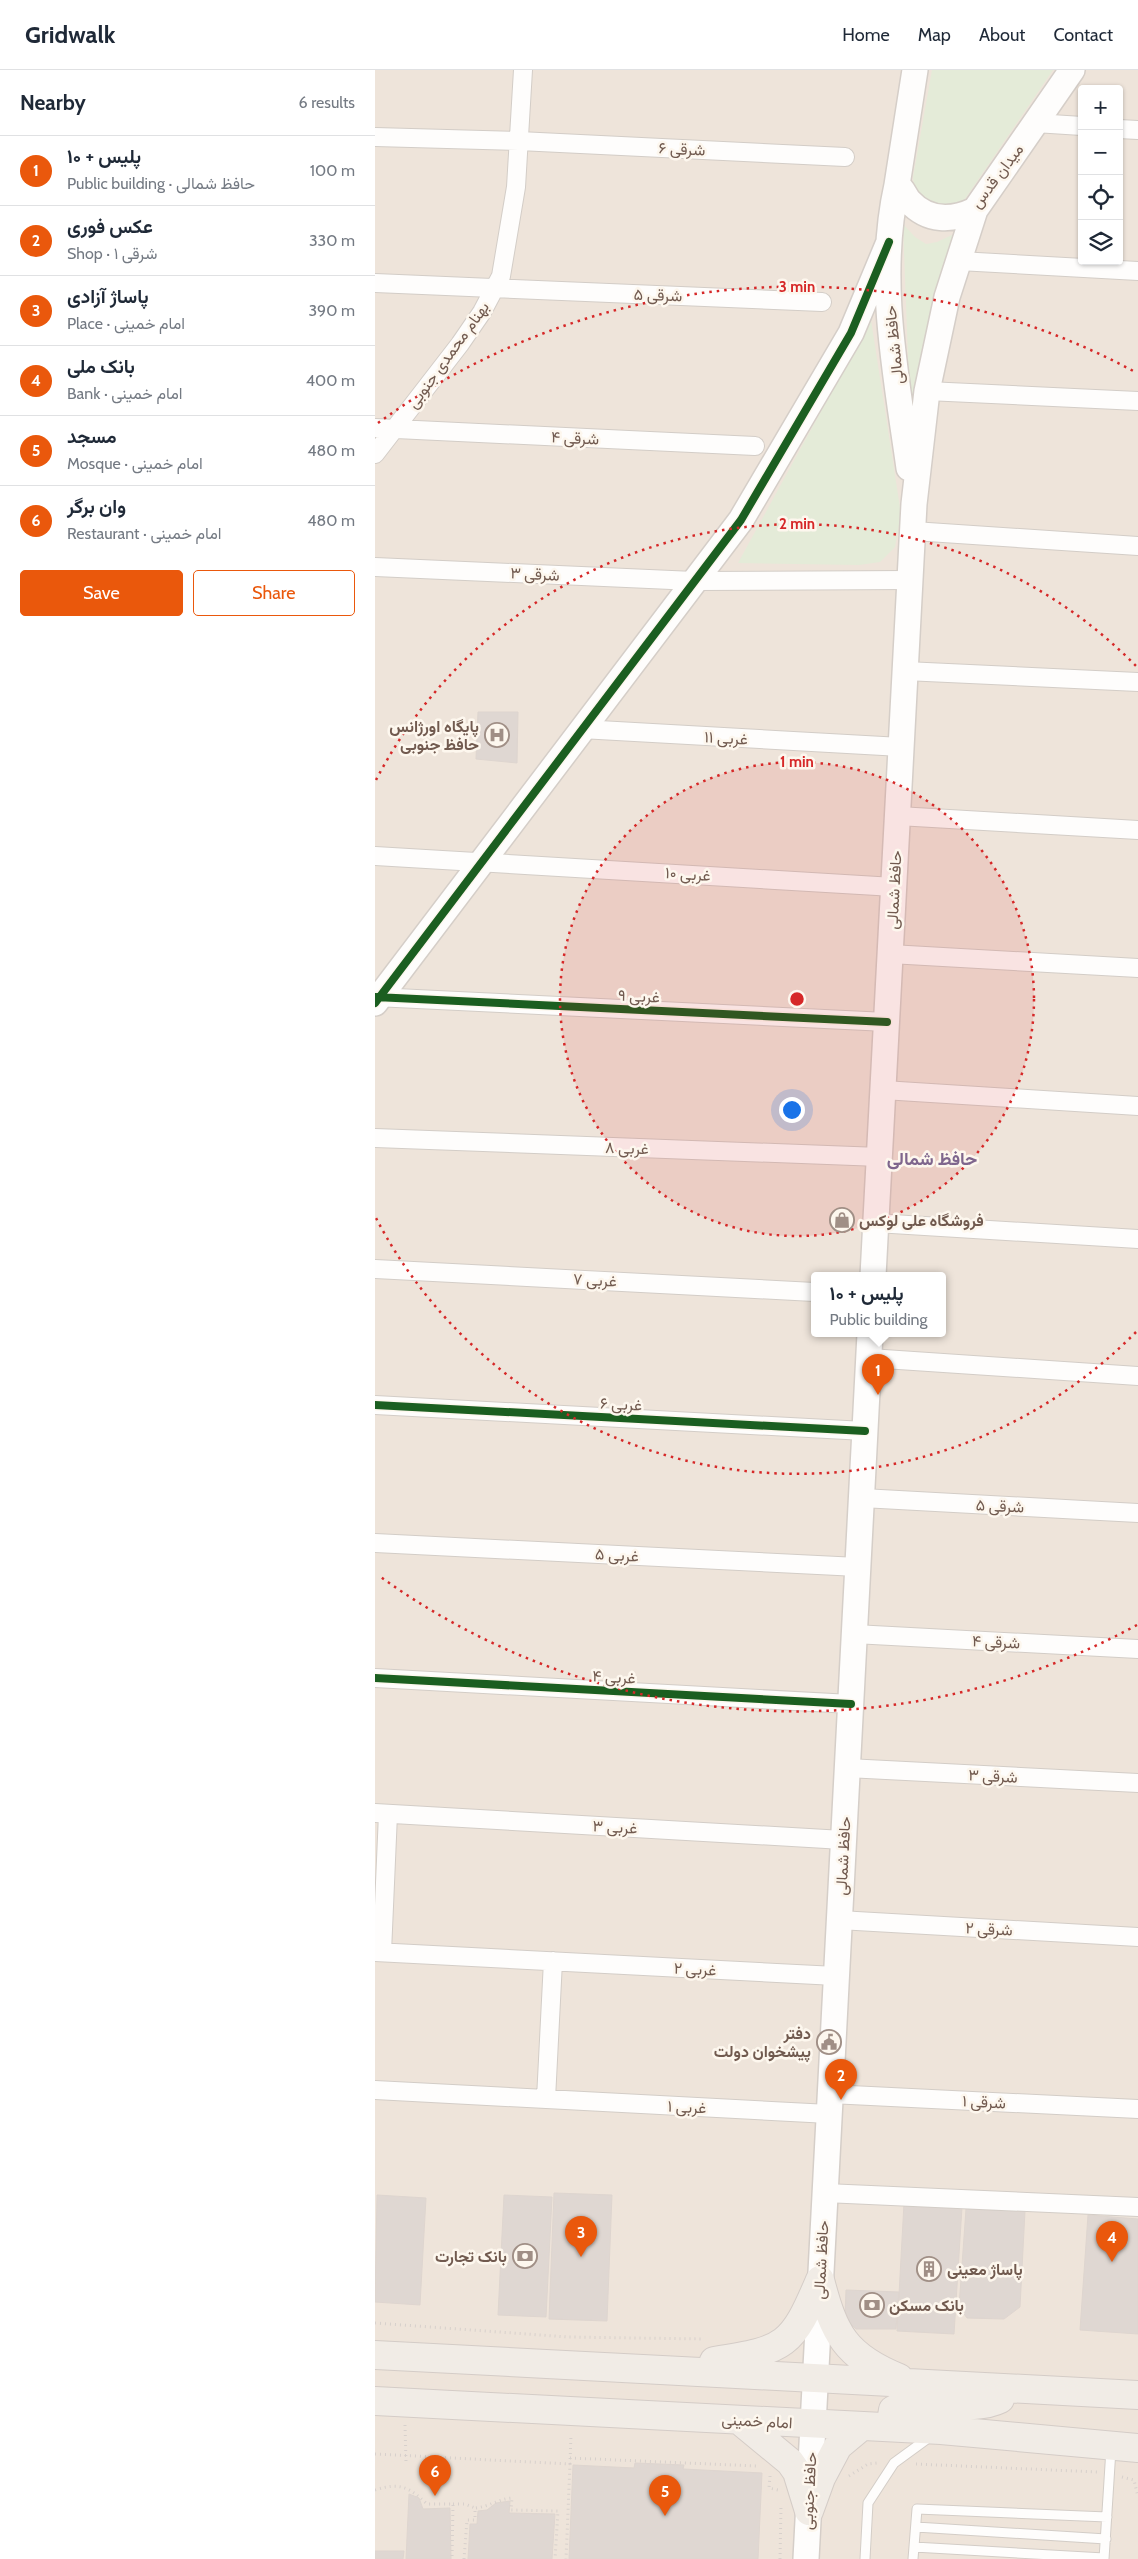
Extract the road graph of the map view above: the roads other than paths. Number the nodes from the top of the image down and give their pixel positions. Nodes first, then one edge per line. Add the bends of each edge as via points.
1 (523, 70) edge
2 (915, 70) edge
3 (1072, 70) edge
4 (1035, 123) junction
5 (1078, 126) edge
6 (1123, 129) edge
7 (1138, 130) edge
8 (375, 137) edge
9 (519, 141) junction
10 (845, 157) dead end
11 (897, 185) junction
12 (975, 210) junction
13 (889, 242) junction
14 (959, 261) junction
15 (1138, 271) edge
16 (375, 283) edge
17 (495, 289) junction
18 (822, 302) dead end
19 (927, 391) junction
20 (1138, 402) edge
21 (375, 428) edge
22 (394, 429) junction
23 (755, 446) dead end
24 (375, 454) edge
25 (914, 504) junction
26 (913, 531) junction
27 (1138, 546) edge
28 (375, 567) edge
29 (910, 580) junction
30 (695, 581) junction
31 (905, 671) junction
32 (1138, 682) edge
33 (581, 729) junction
34 (901, 747) junction
35 (898, 816) junction
36 (1138, 830) edge
37 (375, 856) edge
38 (481, 861) junction
39 (894, 887) junction
40 (891, 954) junction
41 (1138, 968) edge
42 (380, 999) edge
43 (887, 1022) junction
44 (883, 1090) junction
45 (1138, 1106) edge
46 (375, 1138) edge
47 (880, 1157) junction
48 (876, 1224) junction
49 (1138, 1239) edge
50 (375, 1269) edge
51 (873, 1272) edge
52 (811, 1292) edge
53 (870, 1337) edge
54 (869, 1358) junction
55 (1138, 1376) edge
56 (375, 1405) edge
57 (865, 1431) junction
58 (862, 1498) junction
59 (1138, 1513) edge
60 (375, 1543) edge
61 (858, 1567) junction
62 (854, 1634) junction
63 (1138, 1649) edge
64 (375, 1678) edge
65 (851, 1704) junction
66 (847, 1768) junction
67 (1138, 1783) edge
68 (381, 1814) edge
69 (843, 1840) junction
70 (839, 1920) junction
71 (1138, 1938) edge
72 (378, 1952) edge
73 (553, 1962) junction
74 (836, 1976) junction
75 (375, 2090) edge
76 (546, 2099) junction
77 (829, 2104) junction
78 (1138, 2109) edge
79 (825, 2193) junction
80 (1138, 2207) edge
81 (820, 2280) junction
82 (375, 2355) edge
83 (652, 2369) junction
84 (815, 2377) junction
85 (908, 2382) junction
86 (1019, 2389) junction
87 (1138, 2395) edge
88 (375, 2401) edge
89 (739, 2420) junction
90 (813, 2423) junction
91 (862, 2426) junction
92 (913, 2428) junction
93 (941, 2430) junction
94 (1125, 2447) edge
95 (809, 2511) junction
96 (1107, 2517) junction
97 (916, 2527) junction
98 (1106, 2538) junction
99 (914, 2547) junction
100 (1104, 2558) edge
101 (806, 2559) edge
102 (865, 2559) edge
103 (913, 2559) edge

1 - 9 street, بهنام محمدی جنوبی
2 - 11 main road
3 - 4 main road, میدان قدس
4 - 5 street
4 - 12 main road, میدان قدس
6 - 7 street
8 - 9 street
9 - 10 street, ۶ شرقی
9 - 17 street, بهنام محمدی جنوبی via 517,187 501,276
11 - 12 main road, میدان قدس via 919,210 932,216 947,219
11 - 13 main road, حافظ شمالی
12 - 14 main road, حافظ شمالی
13 - 25 main road, حافظ شمالی via 886,277 893,353
13 - 30 main road via 851,333 813,400 741,520
14 - 15 street
14 - 19 main road, حافظ شمالی via 947,297
16 - 17 street
17 - 18 street, ۵ شرقی
17 - 22 street, بهنام محمدی جنوبی via 460,344
19 - 20 street
19 - 25 main road, حافظ شمالی
21 - 22 street
22 - 23 street, ۴ شرقی
22 - 24 street, بهنام محمدی جنوبی
25 - 26 main road, حافظ شمالی
26 - 27 street
26 - 29 main road, حافظ شمالی
28 - 30 street, ۳ شرقی
29 - 30 street, ۳ شرقی
29 - 31 main road, حافظ شمالی
30 - 33 main road
31 - 32 street
31 - 34 main road, حافظ شمالی
33 - 34 street, ۱۱ غربی
33 - 38 main road
34 - 35 main road, حافظ شمالی
35 - 36 street
35 - 39 main road, حافظ شمالی
37 - 38 street
38 - 39 street, ۱۰ غربی
38 - 42 main road
39 - 40 main road, حافظ شمالی
40 - 41 street
40 - 43 main road, حافظ شمالی
42 - 43 street, ۹ غربی
43 - 44 main road, حافظ شمالی
44 - 45 street
44 - 47 main road, حافظ شمالی
46 - 47 street, ۸ غربی
47 - 48 main road, حافظ شمالی
48 - 49 street
48 - 51 main road, حافظ شمالی
50 - 52 street, ۷ غربی
53 - 54 main road, حافظ شمالی
54 - 55 street
54 - 57 main road, حافظ شمالی
56 - 57 street, ۶ غربی
57 - 58 main road, حافظ شمالی
58 - 59 street, ۵ شرقی
58 - 61 main road, حافظ شمالی
60 - 61 street, ۵ غربی
61 - 62 main road, حافظ شمالی
62 - 63 street, ۴ شرقی
62 - 65 main road, حافظ شمالی
64 - 65 street, ۴ غربی
65 - 66 main road, حافظ شمالی
66 - 67 street, ۳ شرقی
66 - 69 main road, حافظ شمالی
68 - 69 street, ۳ غربی
68 - 72 street
69 - 70 main road, حافظ شمالی
70 - 71 street, ۲ شرقی
70 - 74 main road, حافظ شمالی
72 - 73 street
73 - 74 street, ۲ غربی
73 - 76 street
74 - 77 main road, حافظ شمالی
75 - 76 street
76 - 77 street, ۱ غربی
77 - 78 street, ۱ شرقی
77 - 79 main road, حافظ شمالی
79 - 80 street
79 - 81 main road, حافظ شمالی
81 - 83 main road via 804,2318 781,2344 743,2357
81 - 84 main road, حافظ شمالی
81 - 85 main road via 830,2318 838,2334 863,2359
82 - 83 main road
83 - 84 main road
84 - 85 main road
84 - 90 main road, حافظ شمالی
85 - 86 main road
86 - 87 main road
86 - 92 main road via 994,2402 904,2405 893,2410 892,2416
88 - 89 main road, امام خمینی
89 - 90 main road, امام خمینی
89 - 95 main road via 790,2462 797,2472
90 - 91 main road, امام خمینی
90 - 95 main road, حافظ جنوبی
91 - 92 main road, امام خمینی
91 - 95 main road via 838,2446
92 - 93 main road, امام خمینی
93 - 94 main road, امام خمینی
93 - 102 lane via 894,2462 868,2503
94 - 96 lane via 1110,2473
95 - 101 main road, حافظ جنوبی
96 - 97 lane via 917,2509
96 - 98 lane
97 - 98 lane
97 - 99 lane
98 - 100 lane
99 - 100 lane
99 - 103 lane

